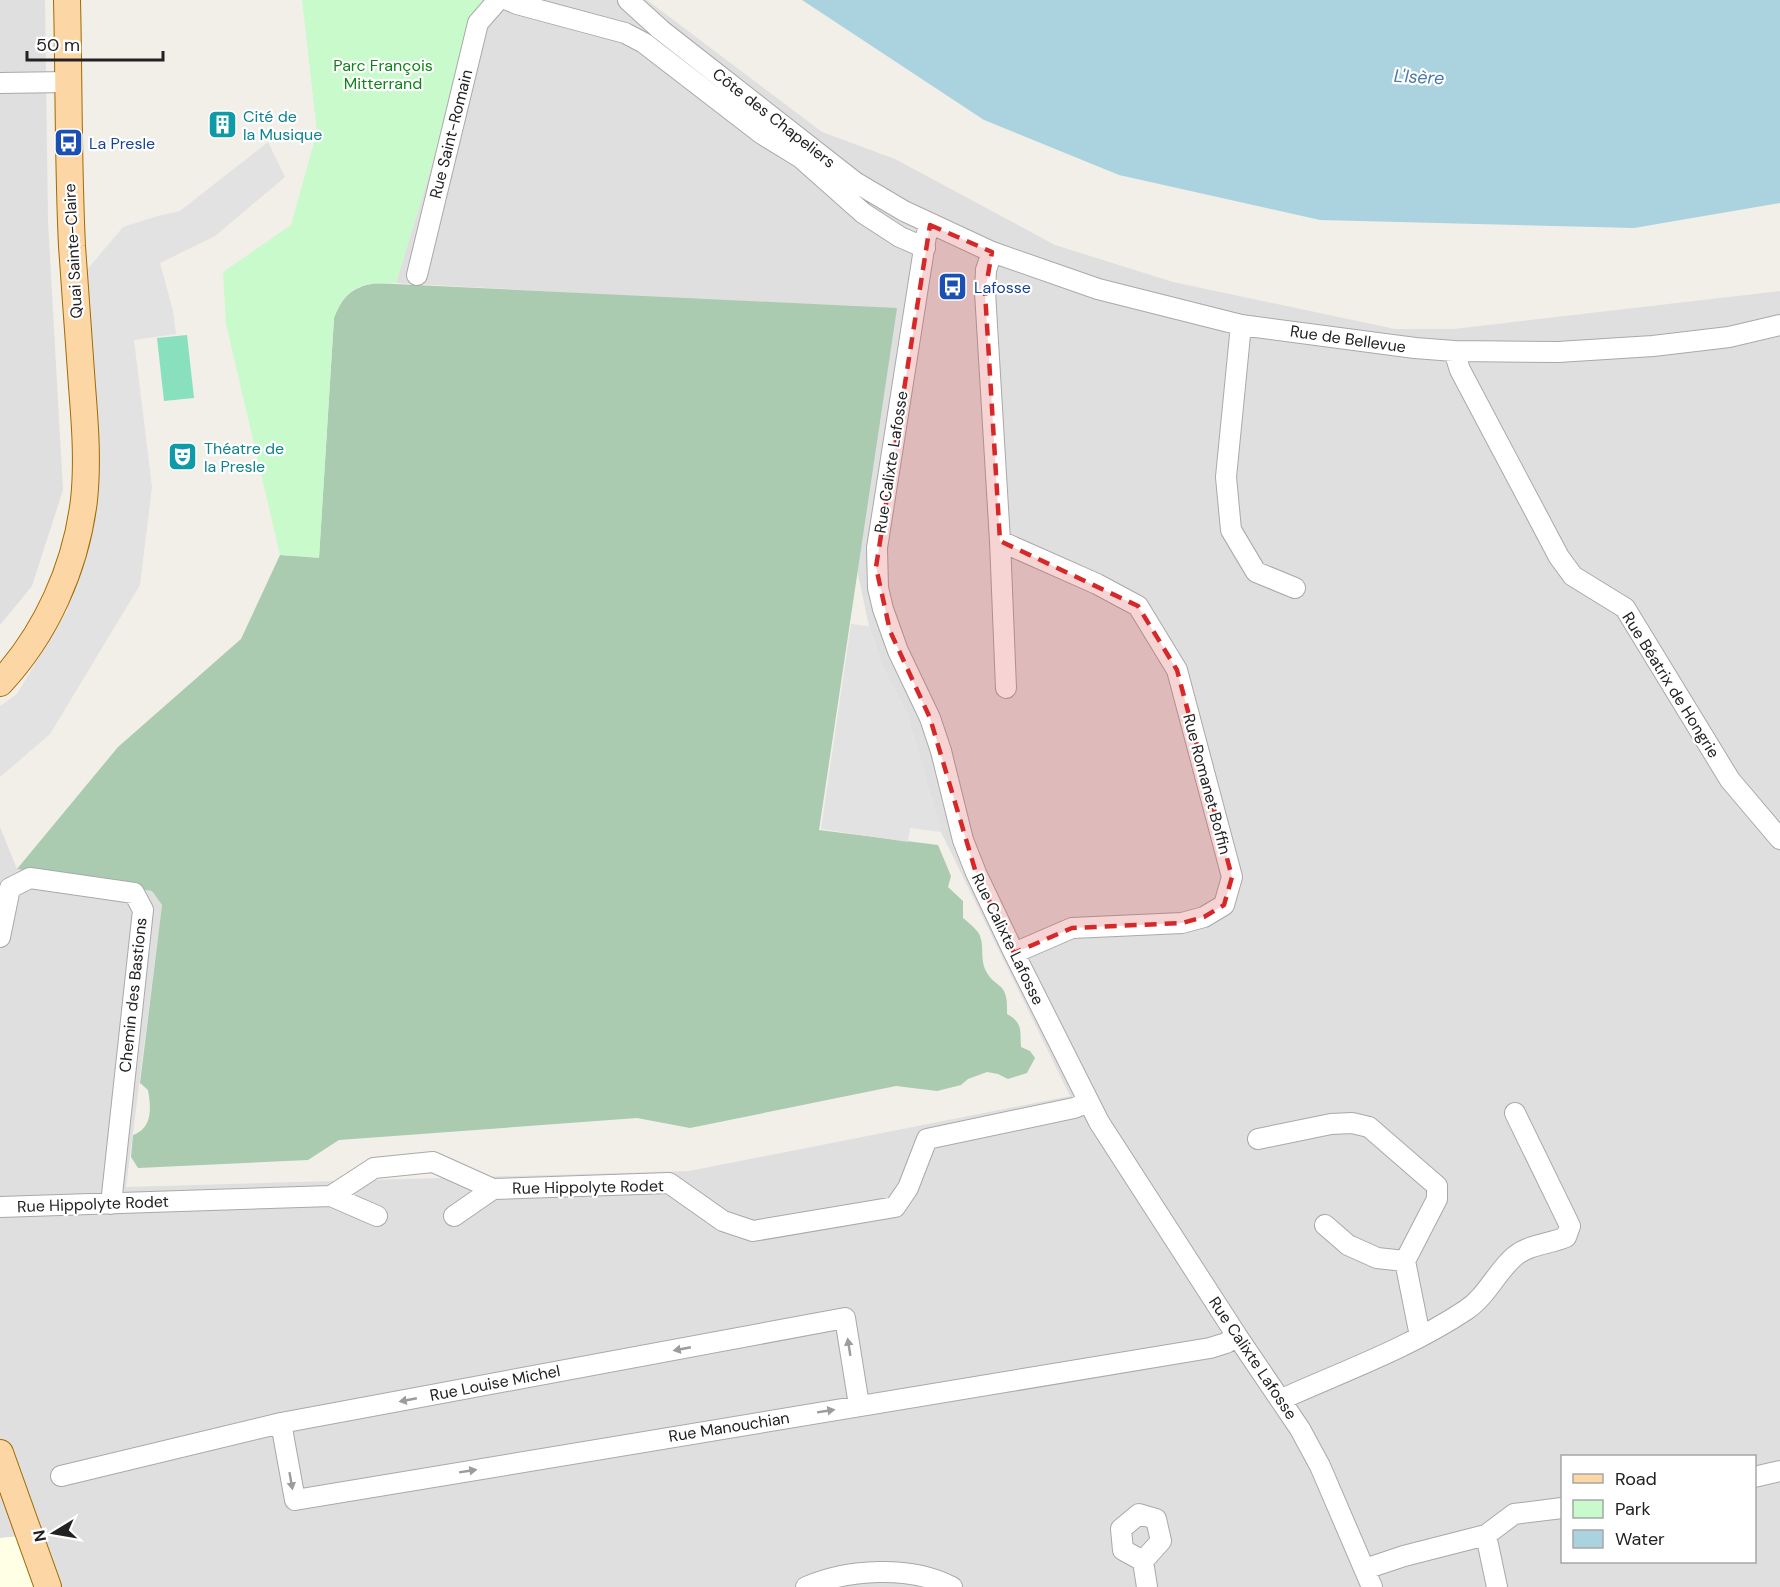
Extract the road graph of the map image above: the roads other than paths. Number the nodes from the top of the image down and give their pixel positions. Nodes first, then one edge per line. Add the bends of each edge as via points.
1 (67, 0) edge
2 (498, 0) edge
3 (508, 0) edge
4 (627, 0) edge
5 (68, 82) junction
6 (0, 83) edge
7 (930, 225) junction
8 (925, 248) junction
9 (992, 252) junction
10 (417, 275) dead end
11 (1241, 325) junction
12 (1780, 325) edge
13 (1454, 351) junction
14 (1000, 542) junction
15 (1295, 588) dead end
16 (0, 683) edge
17 (1006, 688) dead end
18 (1779, 835) edge
19 (0, 937) edge
20 (1014, 953) junction
21 (1089, 1102) junction
22 (1515, 1113) dead end
23 (1258, 1139) dead end
24 (494, 1189) junction
25 (331, 1196) junction
26 (111, 1204) junction
27 (0, 1207) edge
28 (377, 1216) dead end
29 (454, 1216) dead end
30 (1325, 1225) dead end
31 (1405, 1261) junction
32 (1237, 1336) junction
33 (1419, 1336) junction
34 (1282, 1399) junction
35 (859, 1405) junction
36 (281, 1423) junction
37 (0, 1453) edge
38 (1780, 1471) edge
39 (61, 1476) dead end
40 (1756, 1477) edge
41 (1561, 1508) edge
42 (1486, 1535) junction
43 (1143, 1561) dead end
44 (1369, 1582) edge
45 (48, 1587) edge
46 (806, 1587) edge
47 (952, 1587) edge
48 (1147, 1587) edge
49 (1497, 1587) edge

1 - 5 main road, Quai Sainte-Claire
2 - 10 street, Rue Saint-Romain via 478,23
3 - 8 street via 625,33 644,43 762,134 801,158 863,213
4 - 7 street, Côte des Chapeliers via 855,182
5 - 6 street
5 - 16 main road, Quai Sainte-Claire via 70,199 85,430 84,500 68,568 45,620 22,658
7 - 8 street, Rue Calixte Lafosse
7 - 9 street, Rue de Bellevue
8 - 20 street, Rue Calixte Lafosse via 877,548 878,588 890,631 934,729 963,840
9 - 11 street, Rue de Bellevue via 1098,289
9 - 14 street via 985,283
11 - 13 street, Rue de Bellevue
11 - 15 street via 1226,477 1231,530 1256,572
12 - 13 street, Rue de Bellevue via 1729,337 1653,346 1558,352
13 - 18 street, Rue Béatrix de Hongrie via 1460,370 1559,557 1573,576 1625,608 1730,780
14 - 17 street
14 - 20 street, Rue Romanet Boffin via 1138,606 1177,670 1232,877 1224,905 1204,917 1182,923 1072,927
19 - 26 street, Chemin des Bastions via 10,888 30,878 134,893 142,910
20 - 21 street, Rue Calixte Lafosse
21 - 24 street, Rue Hippolyte Rodet via 927,1139 908,1188 896,1207 753,1231 723,1221 669,1183
21 - 32 street, Rue Calixte Lafosse
22 - 33 street via 1570,1226 1566,1237 1515,1256 1468,1309
23 - 31 street via 1331,1124 1369,1126 1437,1186 1437,1199
24 - 25 street, Rue Hippolyte Rodet via 433,1162 374,1168
24 - 29 street, Rue Hippolyte Rodet
25 - 26 street, Rue Hippolyte Rodet
25 - 28 street, Rue Hippolyte Rodet
26 - 27 street, Rue Hippolyte Rodet
30 - 31 street via 1348,1245 1377,1258
31 - 33 street
32 - 34 street, Rue Calixte Lafosse
32 - 35 street, Rue Manouchian via 1210,1348
33 - 34 street
34 - 44 street, Rue Calixte Lafosse via 1320,1466
36 -> 35 street, Rue Manouchian via 295,1500
35 -> 36 street, Rue Louise Michel via 845,1318
36 - 39 street, Rue Louise Michel
37 - 45 main road
38 - 40 street
41 - 42 street via 1514,1514
42 - 44 street via 1404,1556
42 - 49 street
43 - 48 street
46 - 47 street via 852,1574 882,1572 916,1576

